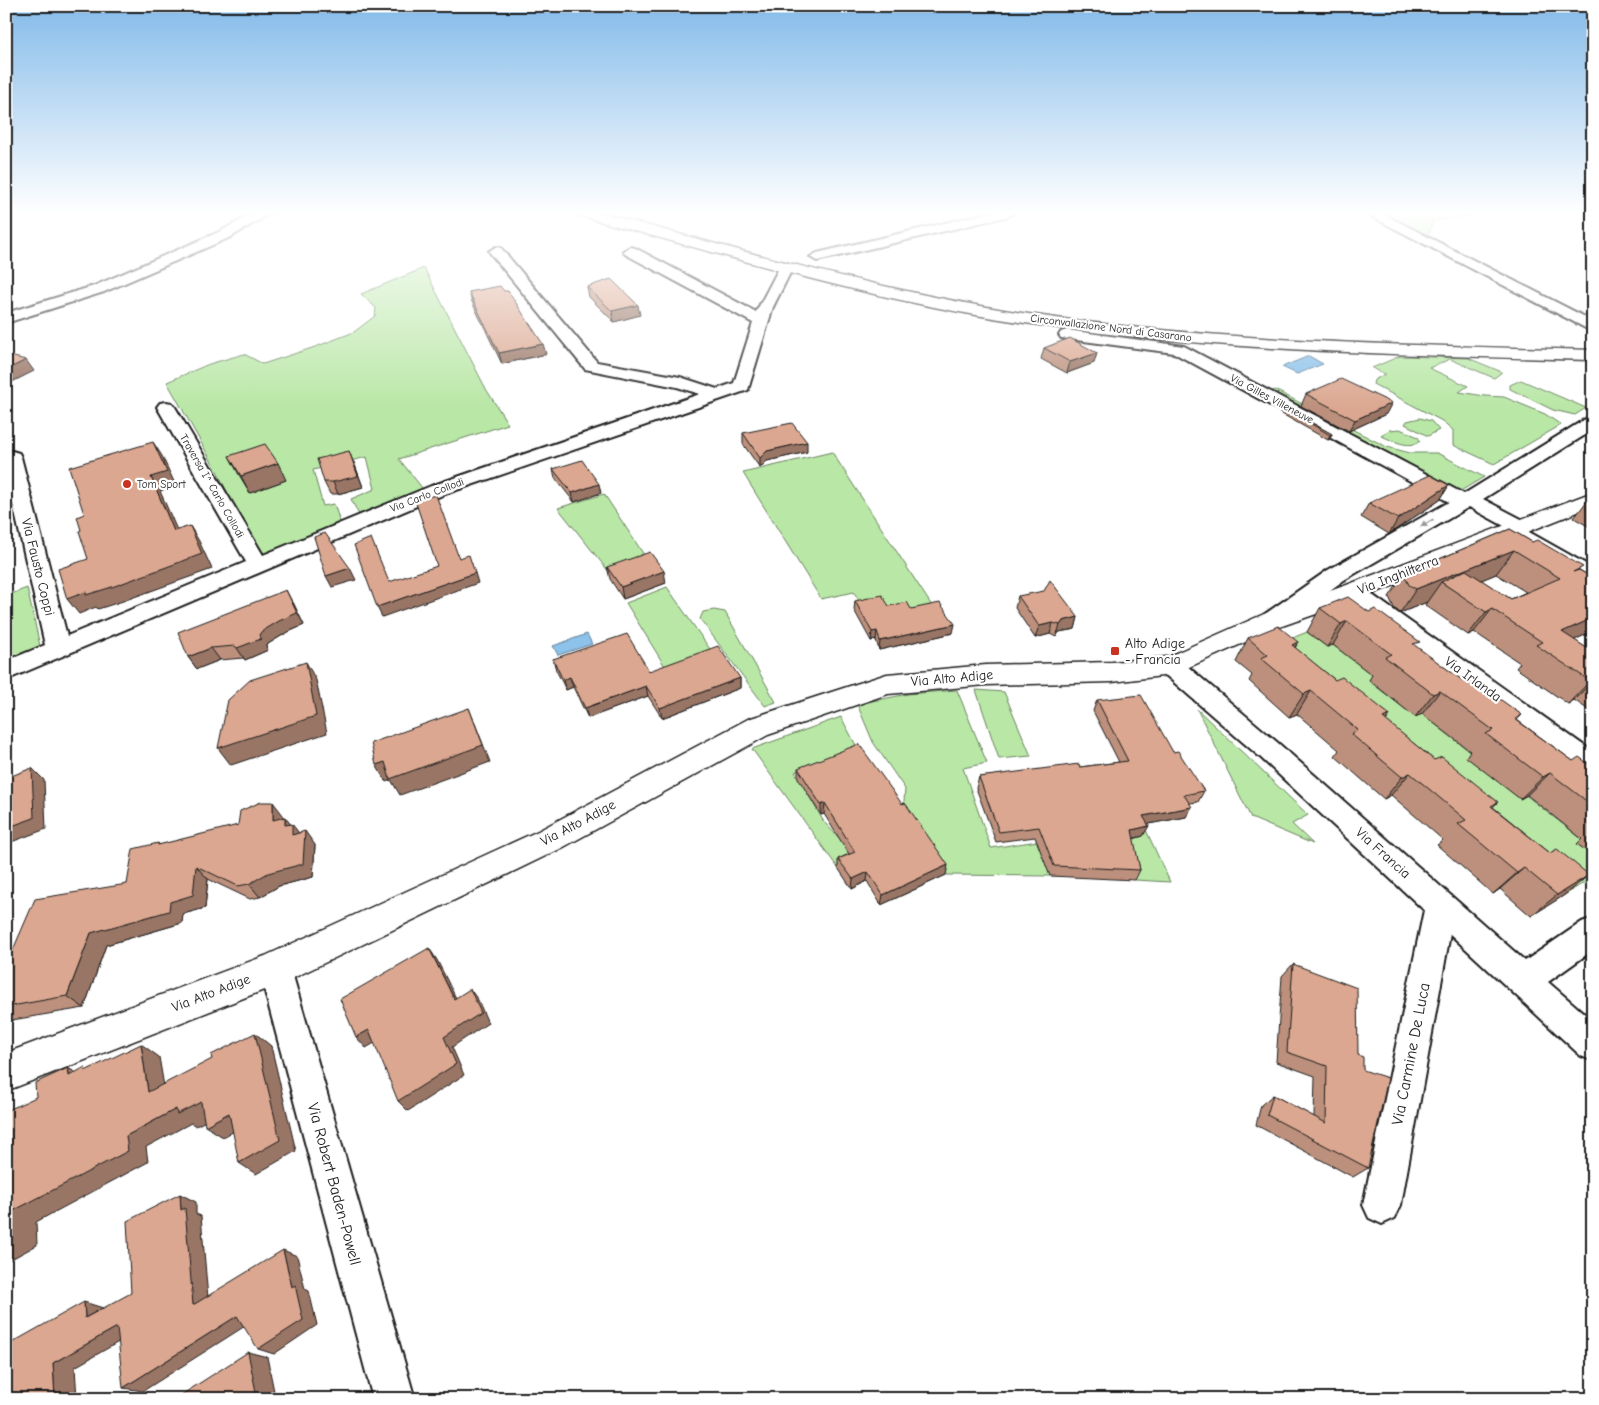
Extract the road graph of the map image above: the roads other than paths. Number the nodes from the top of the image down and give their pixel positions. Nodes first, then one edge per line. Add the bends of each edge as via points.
1 (125, 278) edge
2 (518, 278) edge
3 (680, 278) edge
4 (780, 278) edge
5 (839, 278) edge
6 (1498, 278) edge
7 (6, 318) edge
8 (761, 321) junction
9 (1593, 326) edge
10 (1067, 335) dead end
11 (1593, 355) edge
12 (716, 394) junction
13 (166, 407) dead end
14 (1593, 422) edge
15 (1576, 432) junction
16 (1593, 441) edge
17 (12, 456) dead end
18 (1593, 498) edge
19 (1467, 500) junction
20 (1522, 527) junction
21 (1593, 561) edge
22 (258, 565) junction
23 (1593, 578) edge
24 (1354, 592) junction
25 (1273, 620) junction
26 (58, 649) junction
27 (1171, 666) junction
28 (6, 670) edge
29 (1593, 766) edge
30 (1440, 904) junction
31 (1593, 932) edge
32 (274, 969) junction
33 (1524, 980) junction
34 (1593, 1044) edge
35 (6, 1072) edge
36 (1382, 1205) dead end
37 (394, 1399) edge

1 - 7 street
2 - 12 street via 591,366 680,382
3 - 8 street
4 - 8 street, Via Carlo Collodi
5 - 11 main road, Circonvallazione Nord di Casarano via 931,301 1030,319 1159,335 1316,346
6 - 9 street
8 - 12 street, Via Carlo Collodi via 742,386
10 - 19 street, Via Gilles Villeneuve via 1178,348
12 - 22 street, Via Carlo Collodi via 438,490
13 - 22 street, Traversa I^ Carlo Collodi
14 - 15 street, Via Inghilterra
15 - 16 street
15 - 19 street, Via Inghilterra
17 - 26 street, Via Fausto Coppi
18 - 20 main road, Via Inghilterra
19 - 20 street
19 -> 25 street, Via Inghilterra via 1336,576
20 - 21 street
20 - 23 street
20 - 24 main road, Via Inghilterra
22 - 26 street, Via Carlo Collodi
24 - 25 main road, Via Inghilterra
24 - 29 street, Via Irlanda
25 - 27 main road, Via Inghilterra
26 - 28 street, Via Carlo Collodi
27 - 30 street, Via Francia
27 - 32 main road, Via Alto Adige via 1112,672 986,675 887,684 758,728 548,840
30 - 33 street, Via Francia
30 - 36 street, Via Carmine De Luca
31 - 33 street
32 - 35 main road, Via Alto Adige
32 - 37 street, Via Robert Baden-Powell
33 - 34 street, Via Francia

